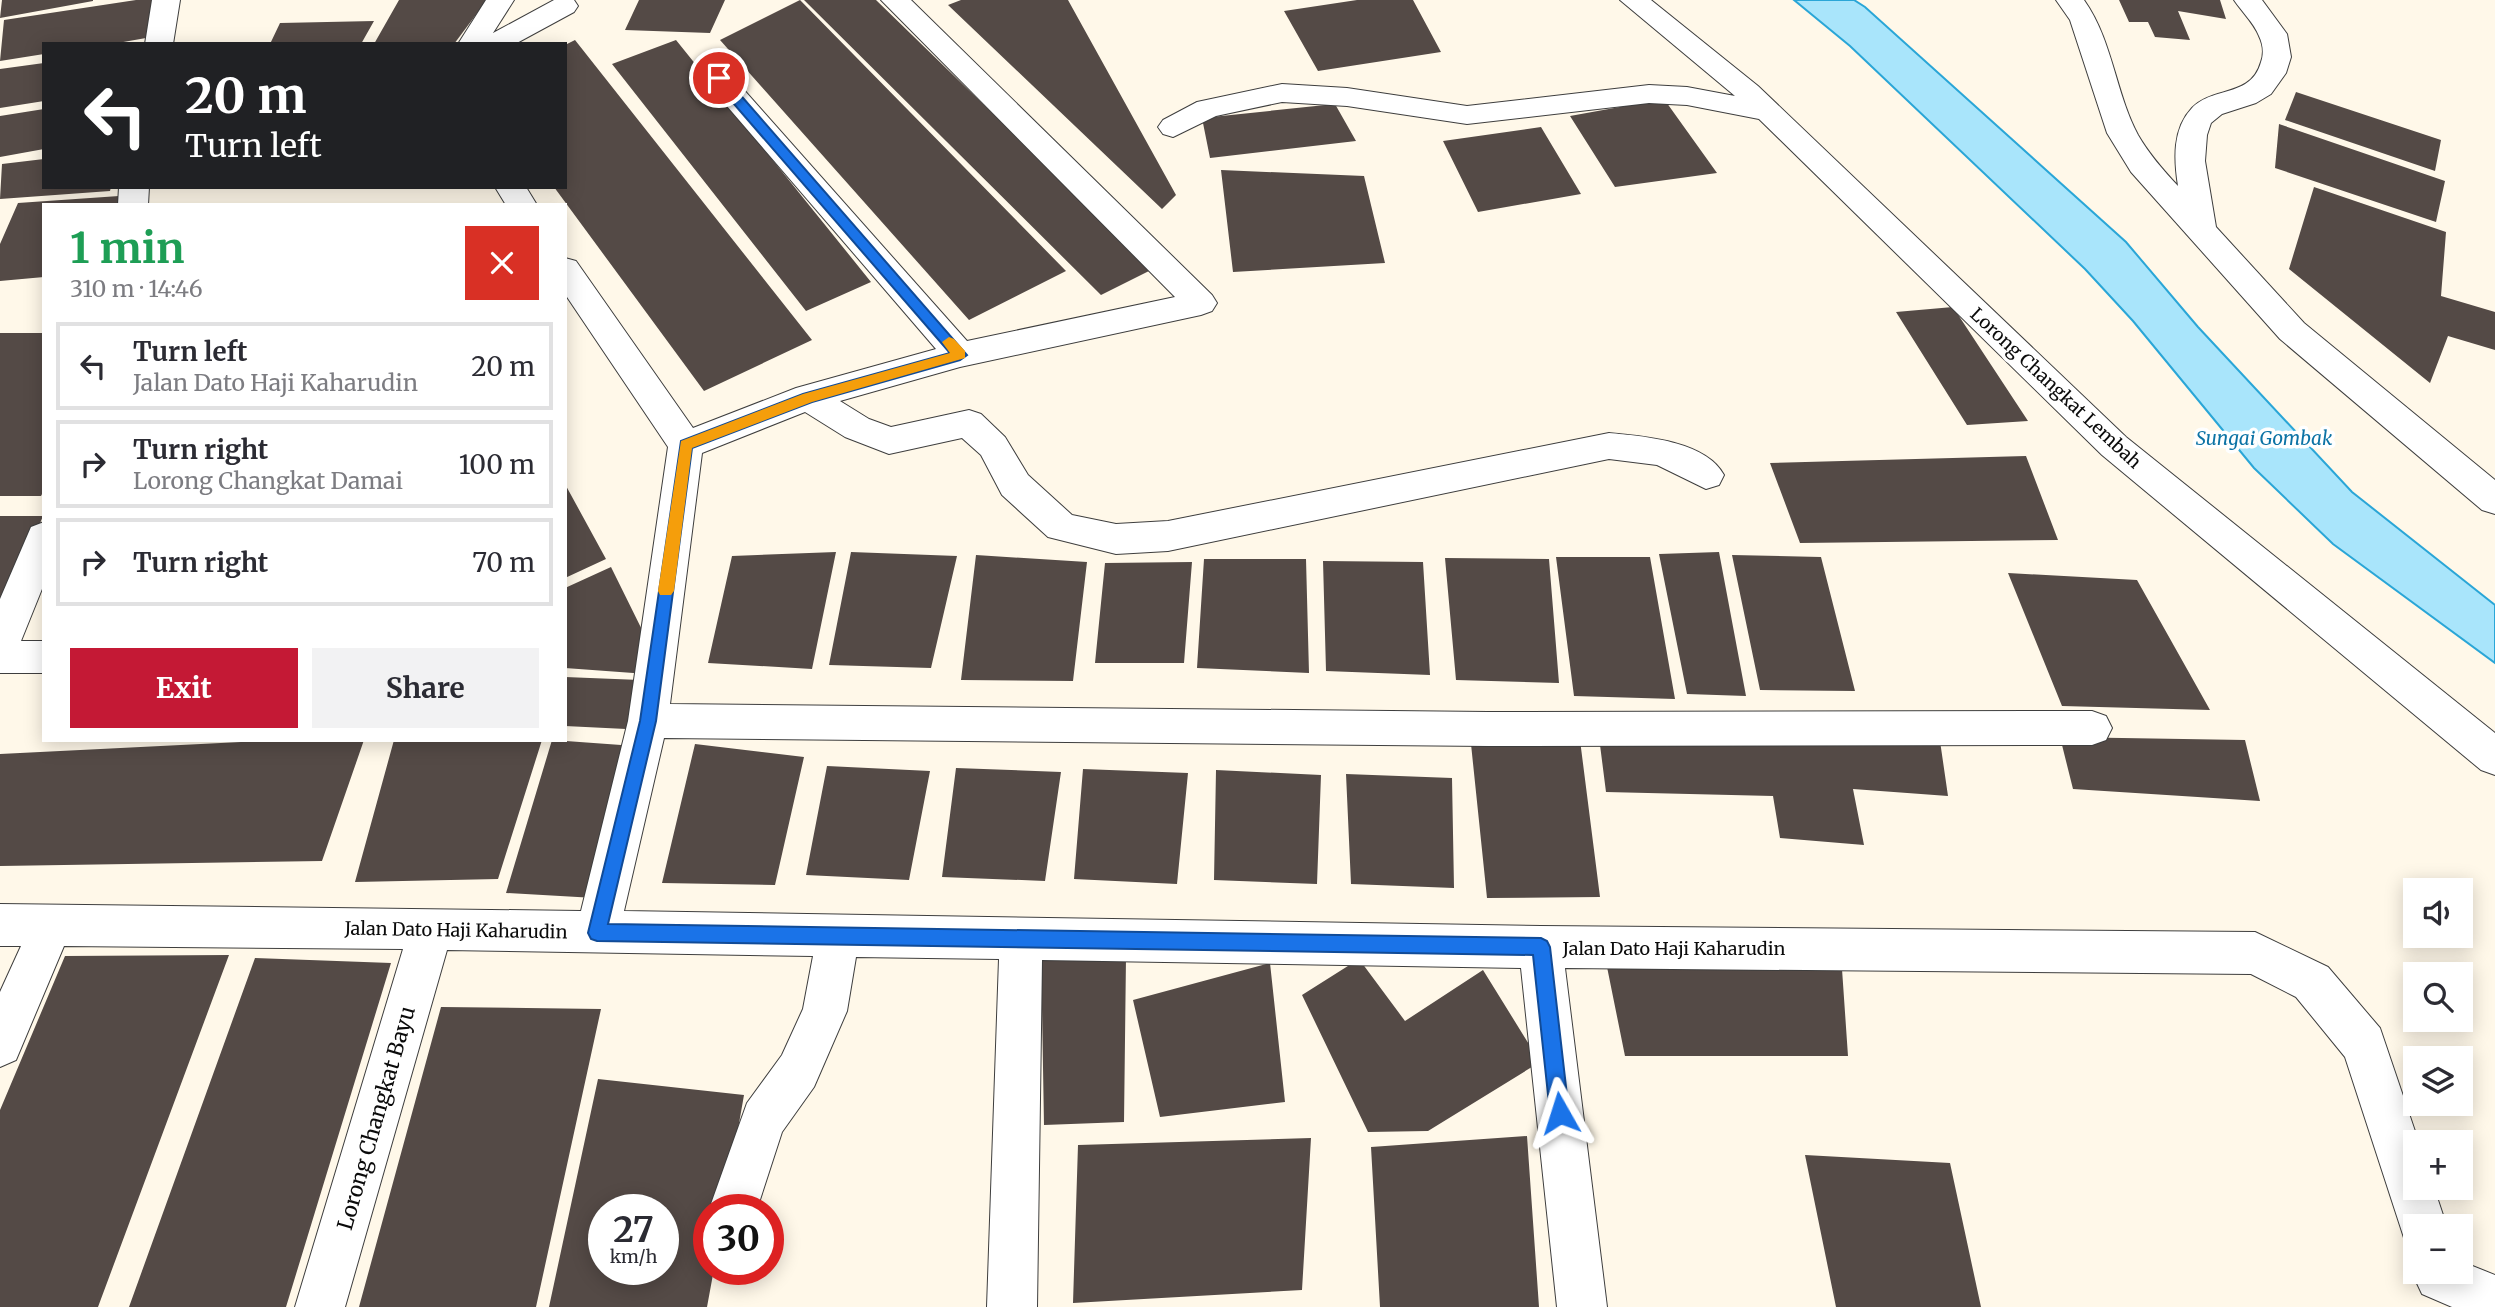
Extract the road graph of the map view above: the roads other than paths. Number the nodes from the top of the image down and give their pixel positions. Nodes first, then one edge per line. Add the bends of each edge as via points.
1 (166, 0) edge
2 (500, 0) edge
3 (895, 0) edge
4 (1634, 0) edge
5 (2070, 0) edge
6 (2248, 0) edge
7 (564, 6) dead end
8 (159, 42) edge
9 (473, 42) edge
10 (498, 42) edge
11 (719, 78) dead end
12 (1765, 111) junction
13 (1173, 127) dead end
14 (2201, 229) junction
15 (567, 271) edge
16 (960, 355) junction
17 (808, 397) junction
18 (686, 445) junction
19 (1706, 475) dead end
20 (2495, 500) edge
21 (42, 542) edge
22 (0, 646) edge
23 (0, 657) edge
24 (42, 657) edge
25 (648, 721) junction
26 (2092, 728) dead end
27 (2495, 757) edge
28 (0, 925) edge
29 (51, 926) junction
30 (431, 929) junction
31 (597, 933) junction
32 (838, 936) junction
33 (1021, 938) junction
34 (1541, 947) junction
35 (0, 1044) edge
36 (738, 1194) edge
37 (2419, 1214) edge
38 (2441, 1285) edge
39 (2495, 1300) edge
40 (320, 1307) edge
41 (1012, 1307) edge
42 (1582, 1307) edge

1 - 8 street
2 - 9 street
3 - 16 street via 1202,303
4 - 12 street, Lorong Changkat Lembah via 1748,92
5 - 14 street via 2084,20 2122,133 2142,165
6 - 14 street via 2276,40 2277,56 2274,70 2256,91 2206,109 2197,120 2190,152
7 - 10 street
11 - 16 street
12 - 13 street via 1687,96 1649,94 1467,115 1346,97 1282,93 1208,109
12 - 27 street, Lorong Changkat Lembah via 2115,446
14 - 20 street via 2292,331
15 - 18 street
16 - 17 street
17 - 18 street
17 - 19 street via 857,428 889,440 969,423 993,446 1015,485 1061,527 1116,539 1168,536 1609,446 1664,452
18 - 25 street
21 - 22 street
23 - 24 street
25 - 26 street via 1475,729
25 - 31 street
28 - 29 street, Jalan Dato Haji Kaharudin
29 - 30 street, Jalan Dato Haji Kaharudin
29 - 35 street
30 - 31 street, Jalan Dato Haji Kaharudin
30 - 40 street, Lorong Changkat Bayu
31 - 32 street, Jalan Dato Haji Kaharudin
32 - 33 street, Jalan Dato Haji Kaharudin
32 - 36 street via 825,1011 798,1071 763,1119
33 - 34 street, Jalan Dato Haji Kaharudin
33 - 41 street
34 - 37 street, Jalan Dato Haji Kaharudin via 2255,953 2312,982 2364,1044
34 - 42 street
38 - 39 street

